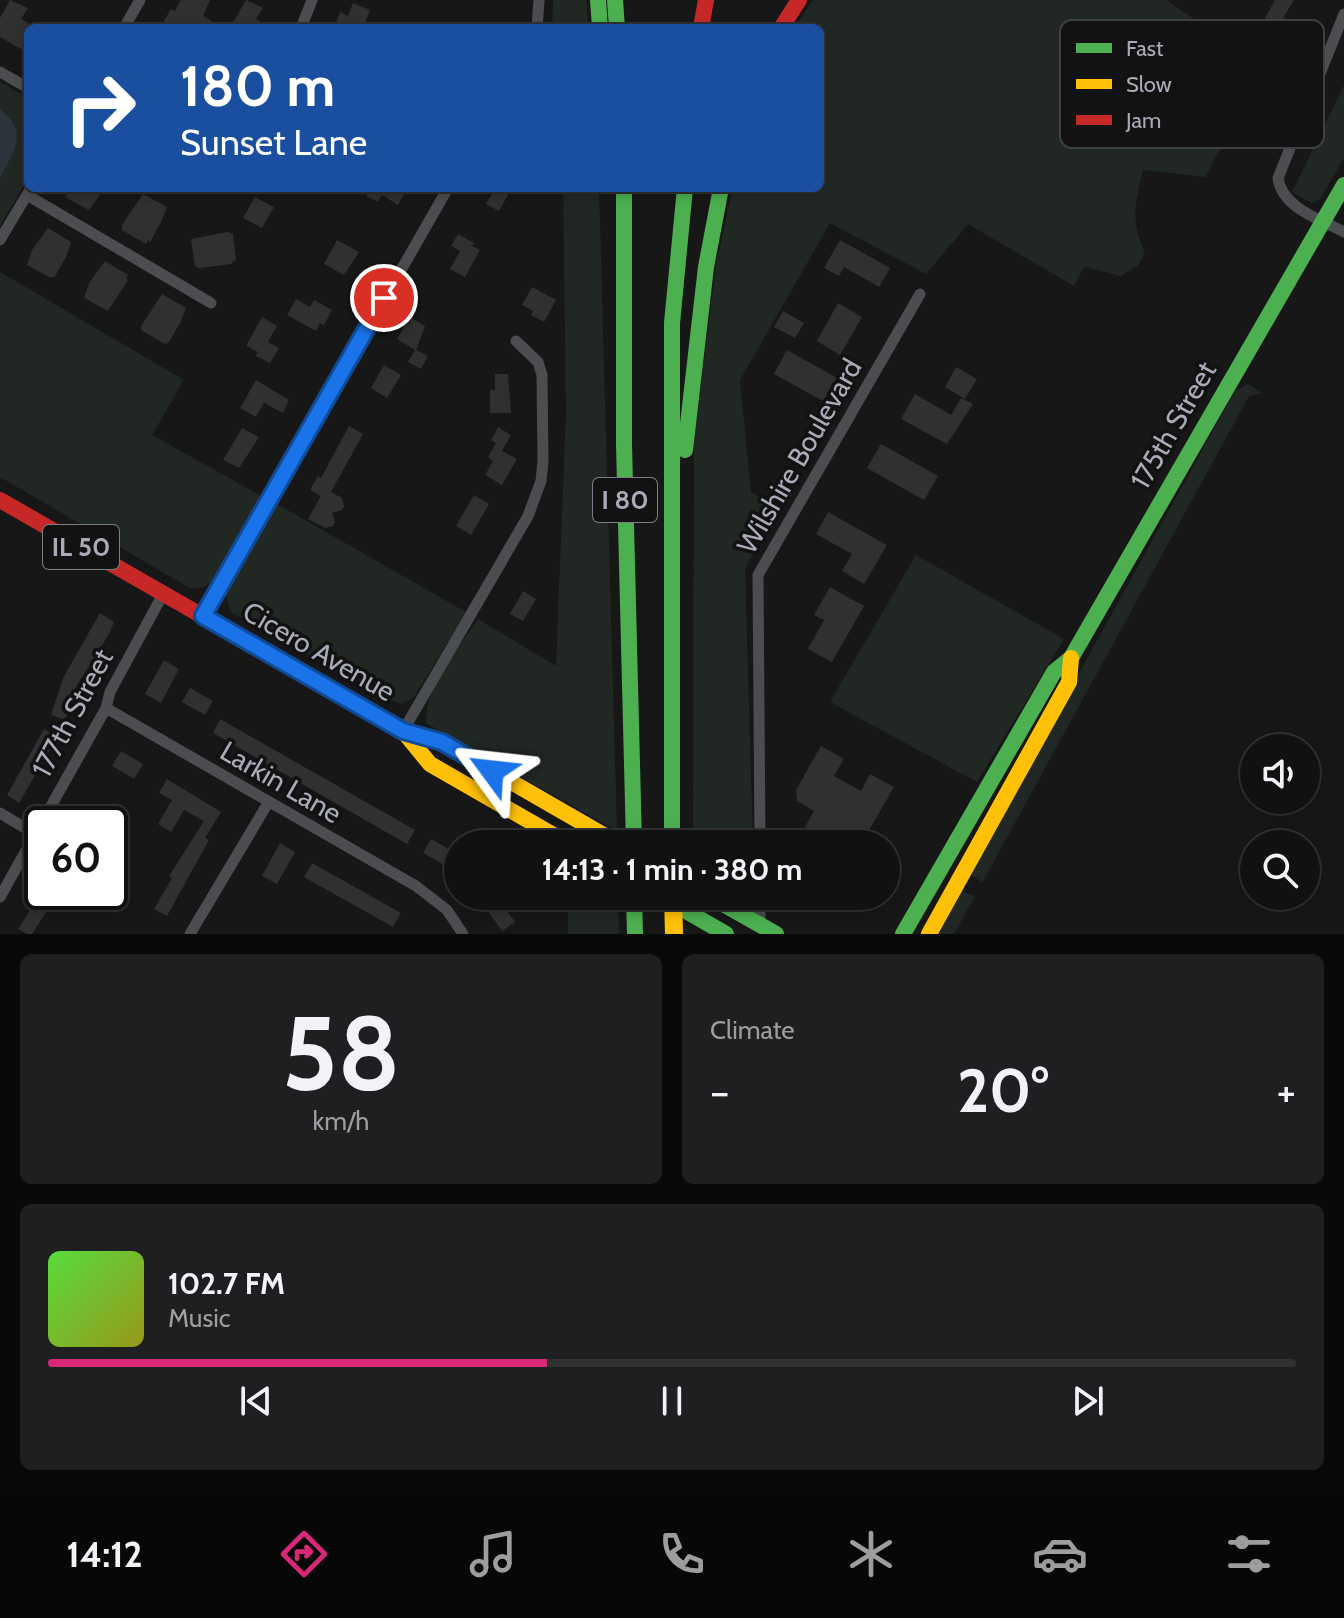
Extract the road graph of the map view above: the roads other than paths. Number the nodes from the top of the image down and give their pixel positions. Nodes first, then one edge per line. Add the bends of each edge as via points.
1 (140, 0) edge
2 (312, 0) edge
3 (539, 0) edge
4 (598, 0) edge
5 (615, 0) edge
6 (706, 0) edge
7 (799, 0) edge
8 (1344, 14) edge
9 (126, 24) edge
10 (303, 24) edge
11 (537, 24) edge
12 (600, 24) edge
13 (617, 24) edge
14 (702, 24) edge
15 (784, 24) edge
16 (1324, 64) edge
17 (0, 72) edge
18 (24, 86) edge
19 (1290, 148) edge
20 (1344, 185) edge
21 (28, 192) edge
22 (31, 192) edge
23 (446, 192) edge
24 (685, 192) edge
25 (720, 192) edge
26 (624, 197) edge
27 (1323, 221) junction
28 (1344, 232) edge
29 (0, 240) edge
30 (920, 294) dead end
31 (211, 303) dead end
32 (516, 341) dead end
33 (0, 500) edge
34 (163, 594) junction
35 (203, 616) junction
36 (1071, 658) junction
37 (673, 673) junction
38 (106, 708) junction
39 (403, 731) junction
40 (268, 803) junction
41 (51, 806) edge
42 (0, 813) edge
43 (24, 827) edge
44 (545, 830) edge
45 (595, 830) edge
46 (634, 830) edge
47 (672, 830) edge
48 (760, 830) edge
49 (24, 854) edge
50 (0, 897) edge
51 (673, 910) edge
52 (684, 910) edge
53 (733, 910) edge
54 (763, 910) edge
55 (768, 930) edge
56 (190, 934) edge
57 (463, 934) edge
58 (674, 934) edge
59 (726, 934) edge
60 (903, 934) edge
61 (929, 934) edge

1 - 9 street
2 - 10 street
3 - 11 street
4 - 12 main road
5 - 13 main road
6 - 14 main road
7 - 15 main road
8 - 16 street
17 - 18 street
19 - 27 street via 1278,178 1283,196
20 - 27 main road, 175th Street
21 - 29 street
22 - 31 street
23 - 35 street
24 - 37 main road, I 80 via 672,323
25 - 37 main road via 685,433
26 - 46 main road, I 80
27 - 28 street
27 - 36 main road, 175th Street
30 - 48 street, Wilshire Boulevard via 758,575
32 - 39 street via 538,362 542,375 543,461 535,499
33 - 34 main road, Cicero Avenue / IL 50
34 - 35 main road, Cicero Avenue / IL 50
34 - 38 street, 177th Street
35 - 39 main road, Cicero Avenue / IL 50
36 - 60 main road, 175th Street via 1054,672
36 - 61 main road, 175th Street via 1069,682
37 - 47 main road, I 80
38 - 40 street, Larkin Lane
38 - 41 street, 177th Street
39 - 44 main road, Cicero Avenue / IL 50 via 430,764
39 - 45 main road, Cicero Avenue / IL 50 via 442,742
40 - 56 street
40 - 57 street, Larkin Lane via 432,896
42 - 43 street
49 - 50 street, 177th Street
51 - 58 main road, bridge
52 - 59 main road
53 - 55 main road
54 - 55 street

